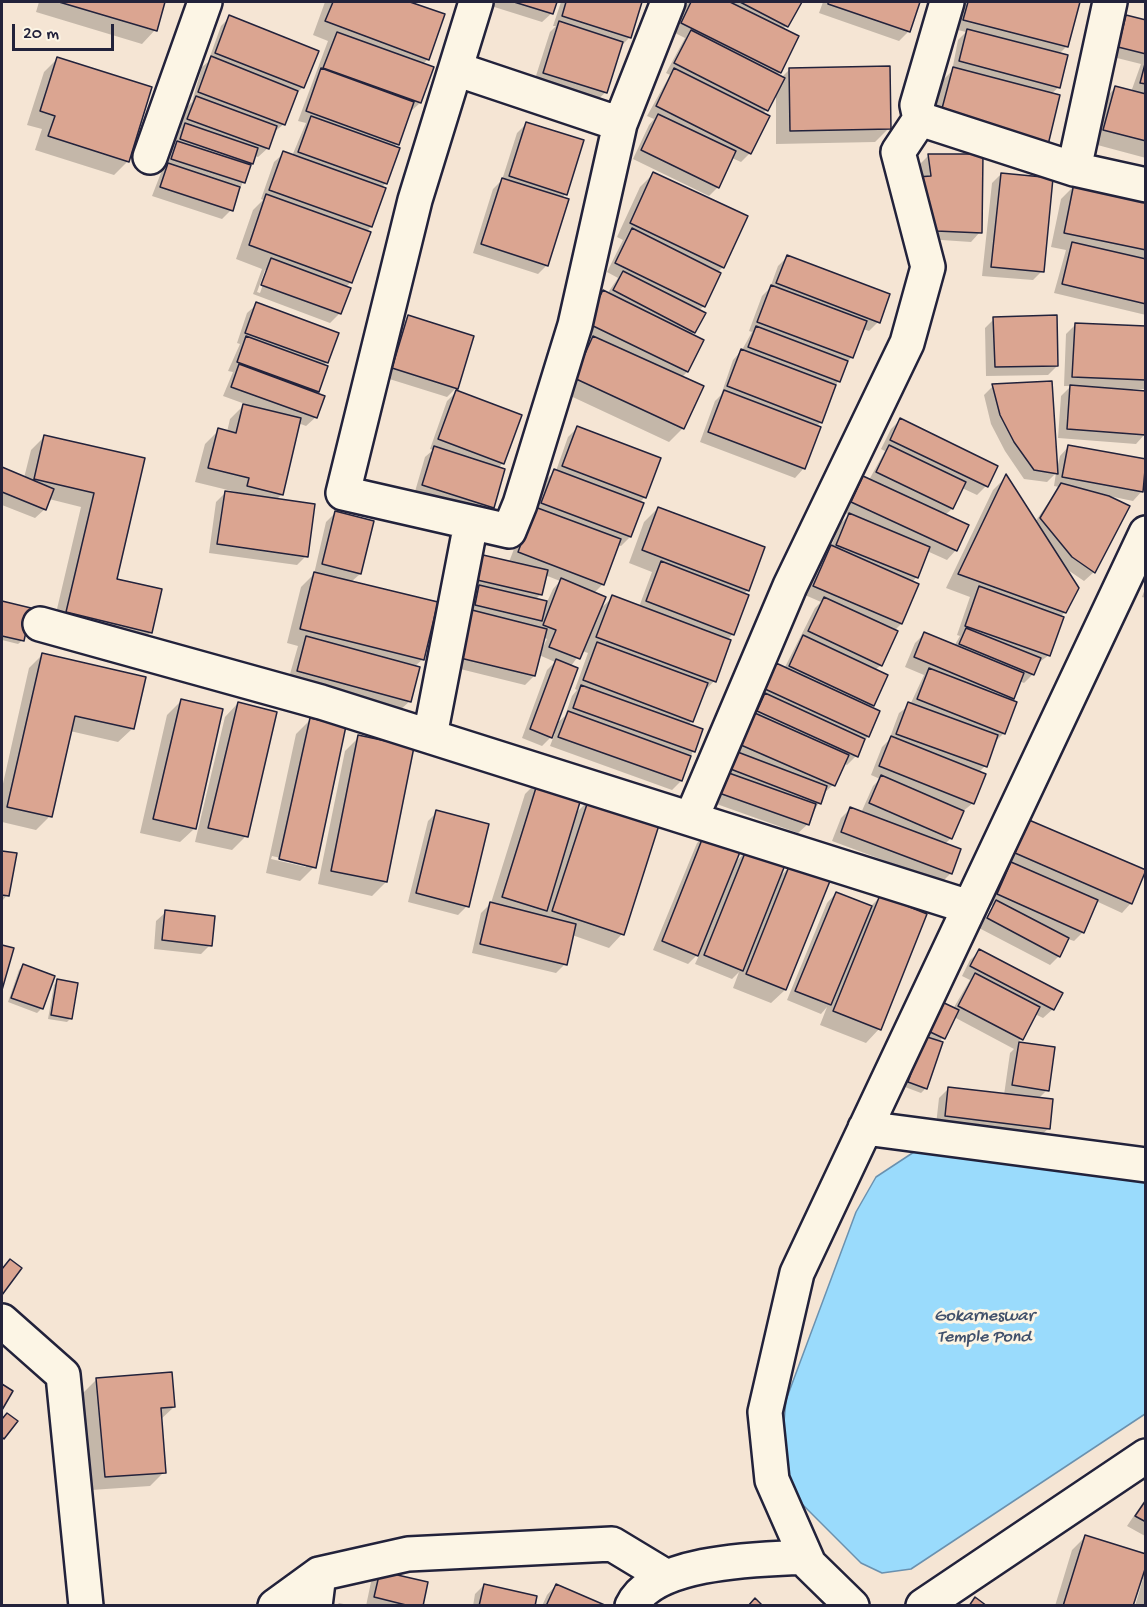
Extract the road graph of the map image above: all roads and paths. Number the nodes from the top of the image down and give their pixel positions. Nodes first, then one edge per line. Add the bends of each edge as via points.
1 (205, 2) edge
2 (476, 2) edge
3 (668, 2) edge
4 (947, 2) edge
5 (1110, 2) edge
6 (456, 69) junction
7 (920, 119) junction
8 (620, 124) junction
9 (150, 157) dead end
10 (1074, 169) junction
11 (1146, 186) edge
12 (471, 523) junction
13 (1146, 533) edge
14 (40, 624) dead end
15 (430, 736) junction
16 (691, 819) junction
17 (969, 907) junction
18 (865, 1128) junction
19 (1146, 1166) edge
20 (2, 1321) edge
21 (1146, 1456) edge
22 (806, 1557) junction
23 (319, 1574) junction
24 (665, 1576) junction
25 (86, 1605) edge
26 (275, 1605) edge
27 (315, 1605) edge
28 (632, 1605) edge
29 (851, 1605) edge
30 (923, 1605) edge

1 - 9 street
2 - 6 street
3 - 8 street
4 - 7 street via 917,105
5 - 10 street
6 - 8 street
6 - 12 street via 415,200 343,493
7 - 10 street
7 - 16 street via 898,152 928,267 907,343 790,586
8 - 12 street via 575,325 520,504 509,531
10 - 11 street
12 - 15 street
13 - 17 street
14 - 15 street
15 - 16 street
16 - 17 street
17 - 18 street
18 - 19 street
18 - 22 street via 797,1273 765,1412 772,1480
20 - 25 street via 63,1375
21 - 30 street
22 - 24 street via 744,1560
22 - 29 street
23 - 24 street via 408,1554 612,1544
23 - 26 street
23 - 27 street
24 - 28 street via 635,1598

